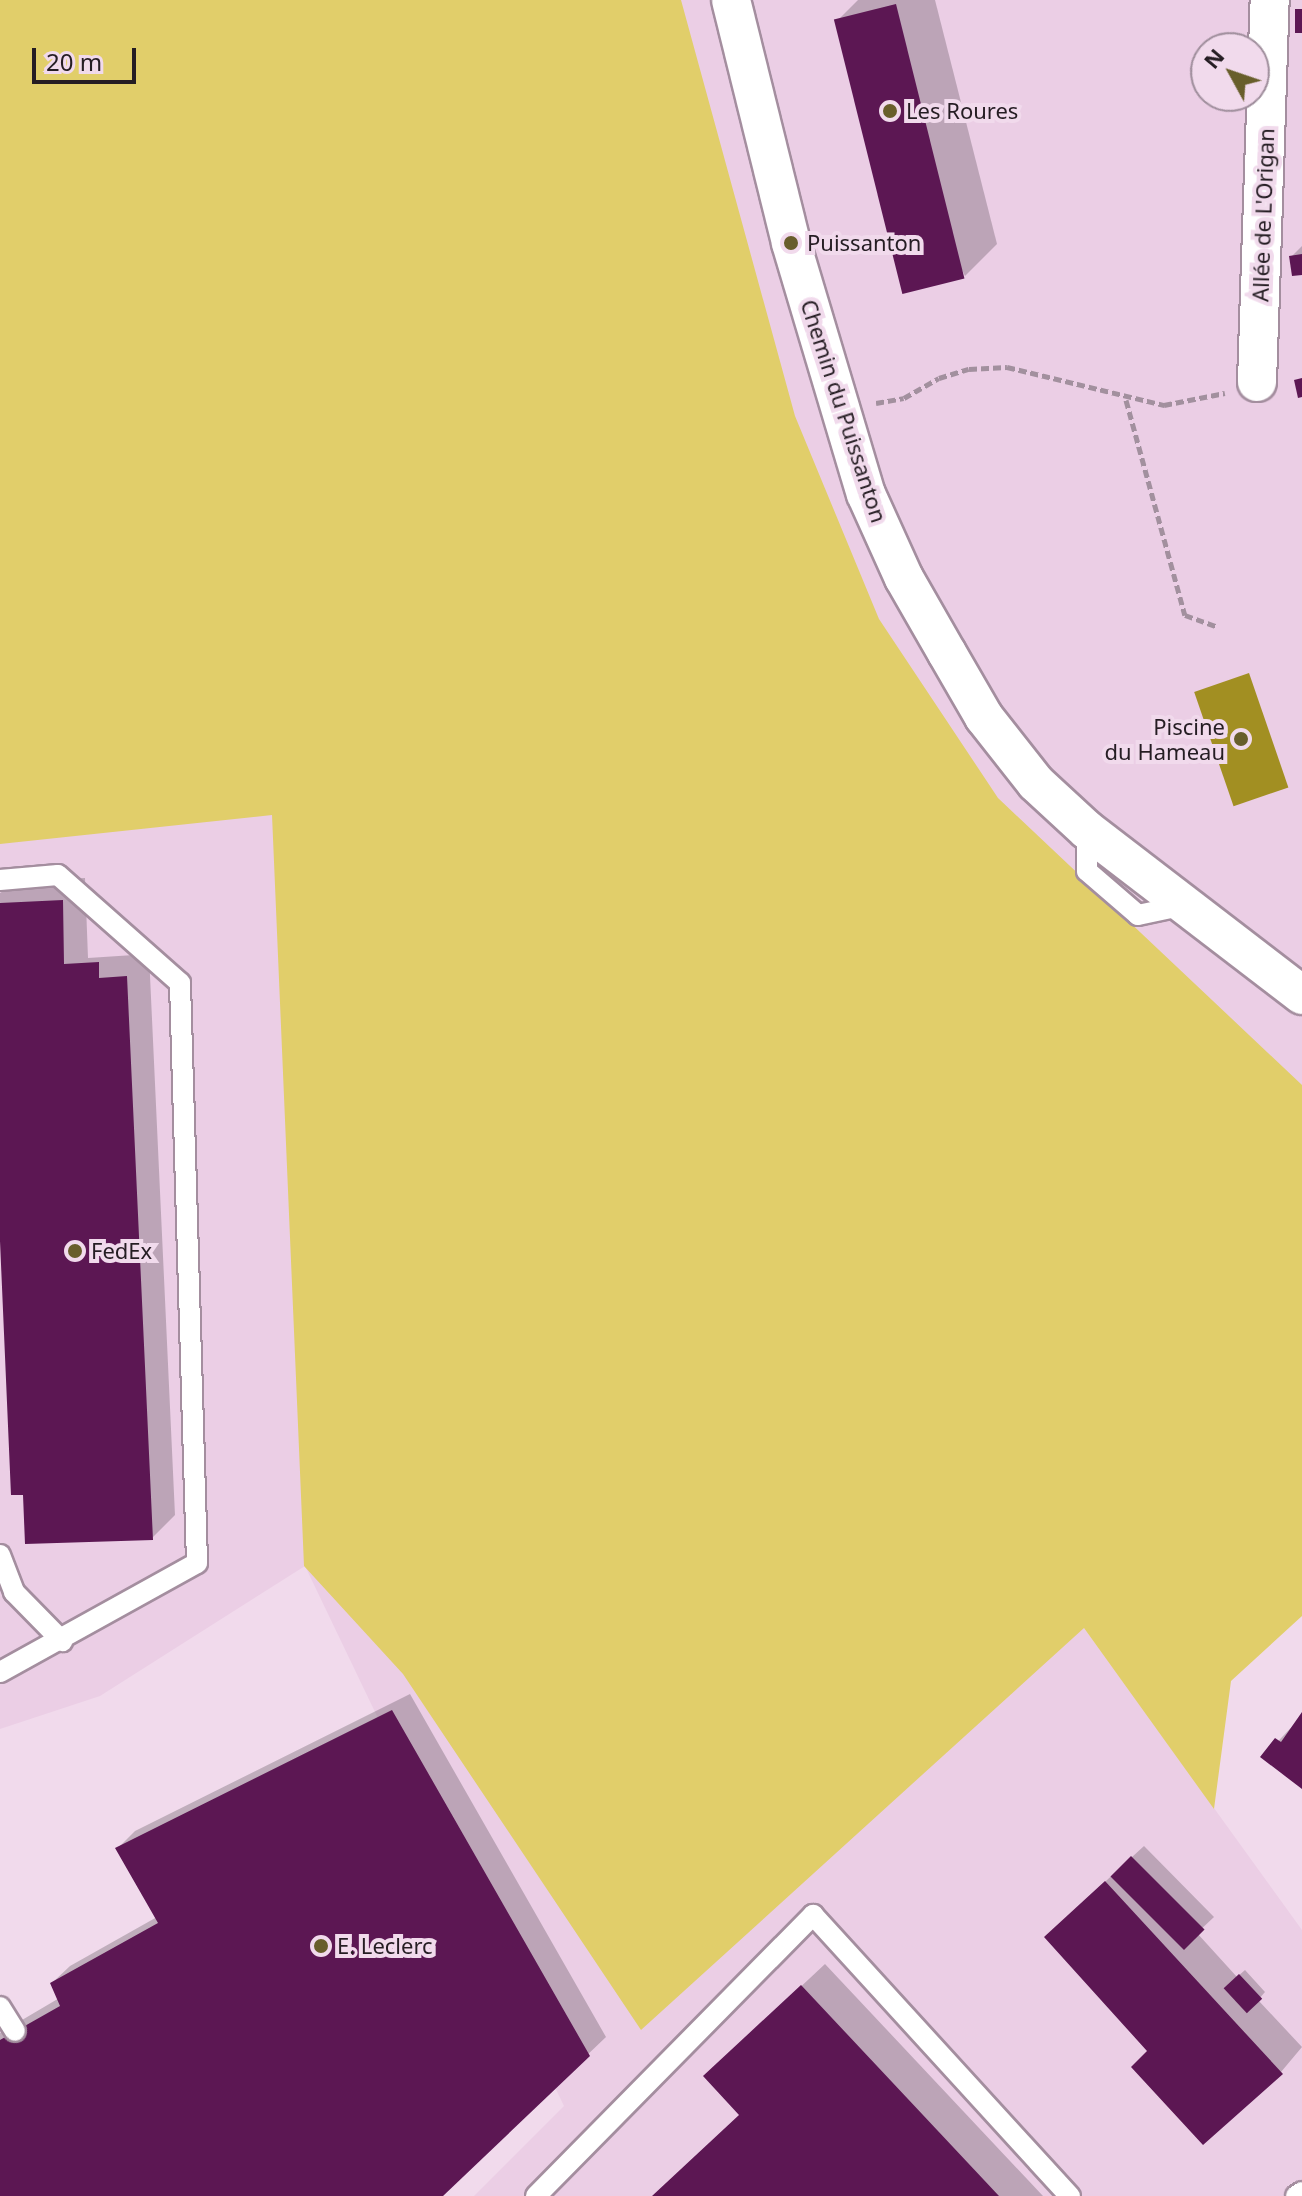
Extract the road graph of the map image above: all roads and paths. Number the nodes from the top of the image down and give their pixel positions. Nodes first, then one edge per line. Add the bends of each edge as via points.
1 (731, 0) edge
2 (1270, 0) edge
3 (1257, 382) joint
4 (1126, 399) junction
5 (839, 409) junction
6 (1218, 627) dead end
7 (0, 880) edge
8 (1302, 995) edge
9 (0, 1555) edge
10 (62, 1641) junction
11 (0, 1672) edge
12 (0, 2007) edge
13 (15, 2031) dead end
14 (1302, 2192) edge
15 (536, 2196) edge
16 (1070, 2196) edge
17 (1296, 2196) edge

1 - 5 street, Chemin du Puissanton via 791,243
2 - 3 street, Allée de L'Origan
3 - 4 path via 1164,405
4 - 5 path via 1007,367 969,369 939,378 904,398
4 - 6 path via 1185,615
5 - 8 street, Chemin du Puissanton via 866,494 904,578 984,717 1036,783 1087,830
7 - 10 lane via 58,875 180,983 197,1563
9 - 10 lane via 14,1592
10 - 11 lane
12 - 13 lane
14 - 17 lane
15 - 16 lane via 813,1915

